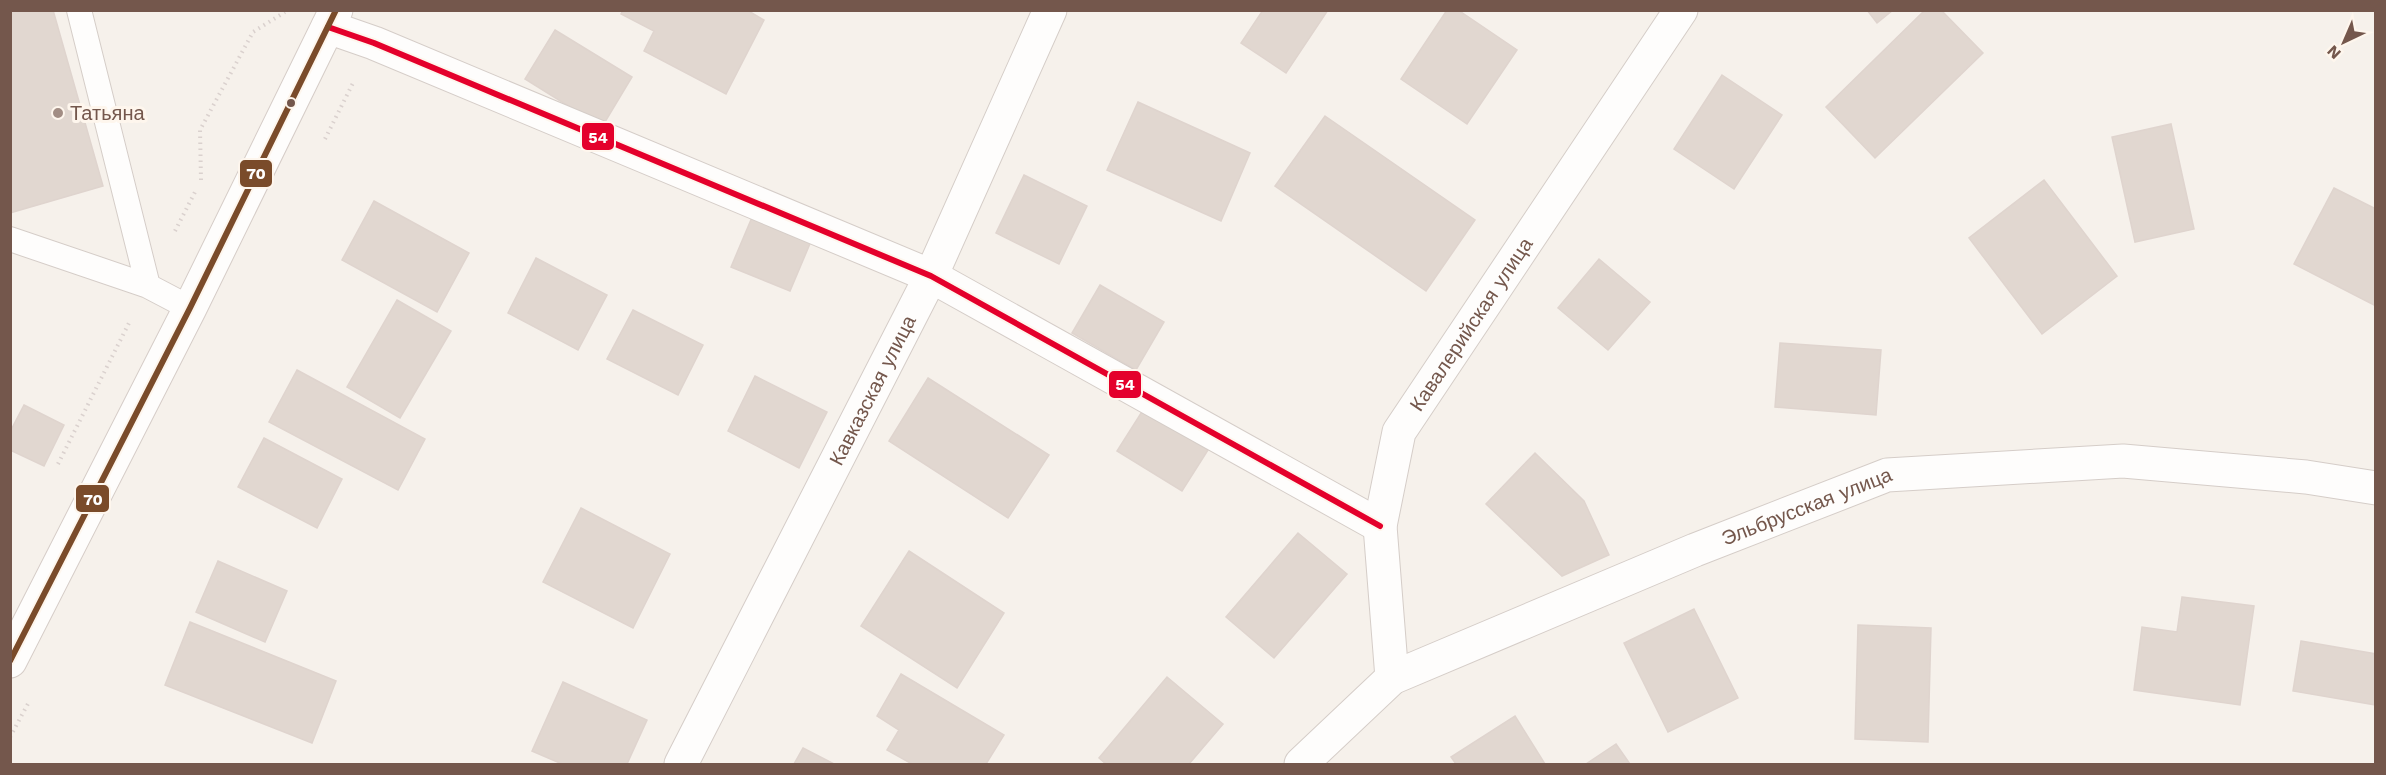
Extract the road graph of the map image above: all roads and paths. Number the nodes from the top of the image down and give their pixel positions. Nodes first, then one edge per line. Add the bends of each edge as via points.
1 (79, 10) edge
2 (1050, 10) edge
3 (1681, 10) edge
4 (332, 19) edge
5 (10, 239) edge
6 (931, 276) junction
7 (148, 286) junction
8 (190, 308) junction
9 (2376, 488) edge
10 (1380, 526) junction
11 (10, 661) edge
12 (1392, 678) junction
13 (681, 765) edge
14 (1301, 765) edge

1 - 7 lane
2 - 6 street, Кавказская улица
3 - 10 street, Кавалерийская улица via 1400,432
4 - 6 street via 375,43
4 - 8 street
5 - 7 lane
6 - 10 street
6 - 13 street, Кавказская улица
7 - 8 lane
8 - 11 street
9 - 12 street, Эльбрусская улица via 2306,477 2123,461 1887,475 1695,550
10 - 12 street, Кавалерийская улица
12 - 14 street, Эльбрусская улица

